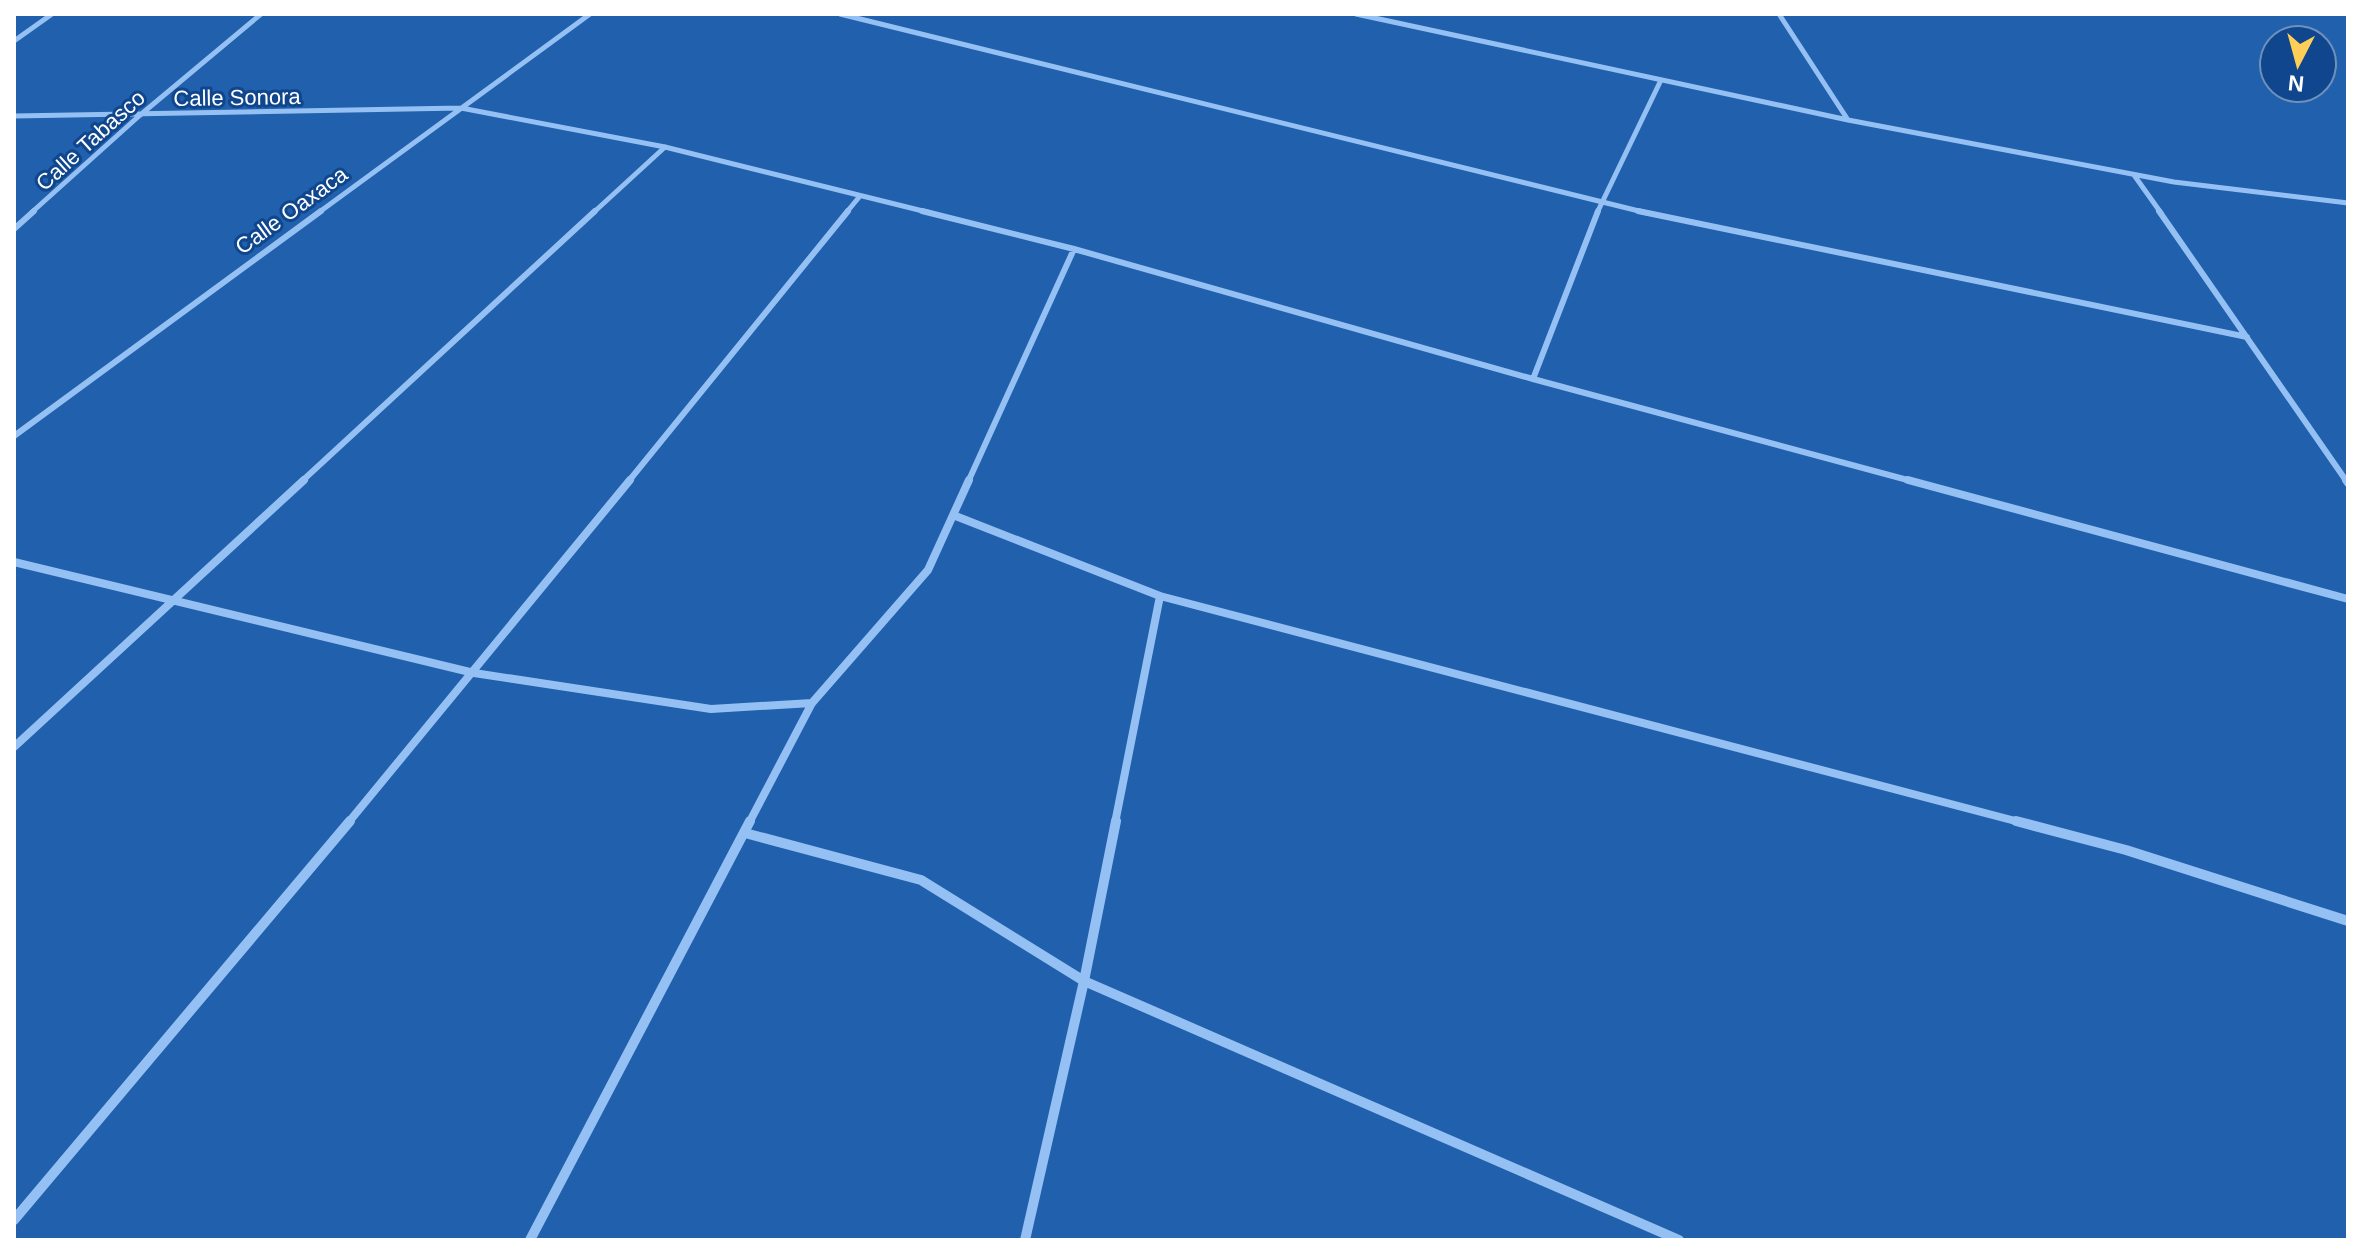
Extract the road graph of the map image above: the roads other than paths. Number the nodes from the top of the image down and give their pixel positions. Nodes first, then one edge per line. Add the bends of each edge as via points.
1 (52, 14) edge
2 (261, 14) edge
3 (590, 14) edge
4 (840, 14) edge
5 (1356, 14) edge
6 (1779, 14) edge
7 (14, 41) edge
8 (1661, 80) junction
9 (461, 108) junction
10 (14, 116) edge
11 (139, 116) junction
12 (1848, 120) junction
13 (665, 147) junction
14 (2134, 174) junction
15 (860, 196) junction
16 (1601, 203) junction
17 (2348, 203) edge
18 (14, 229) edge
19 (1074, 249) junction
20 (2247, 337) junction
21 (1533, 379) junction
22 (14, 436) edge
23 (2348, 483) edge
24 (953, 515) junction
25 (14, 562) edge
26 (1160, 596) junction
27 (174, 599) junction
28 (2348, 599) edge
29 (474, 673) junction
30 (812, 703) junction
31 (14, 747) edge
32 (745, 833) junction
33 (2348, 921) edge
34 (1084, 981) junction
35 (14, 1220) edge
36 (530, 1240) edge
37 (1025, 1240) edge
38 (1679, 1240) edge

1 - 7 street
2 - 11 street, Calle Tabasco
3 - 9 street, Calle Oaxaca
4 - 16 street
5 - 8 street
6 - 12 street
8 - 12 street
8 - 16 street
9 - 11 street, Calle Sonora
9 - 13 street, Calle Sonora
9 - 22 street, Calle Oaxaca
10 - 11 street, Calle Sonora
11 - 18 street, Calle Tabasco
12 - 14 street
13 - 15 street, Calle Sonora
13 - 27 street
14 - 17 street
14 - 20 street
15 - 19 street, Calle Sonora
15 - 29 street
16 - 20 street
16 - 21 street
19 - 21 street, Calle Sonora
19 - 24 street
20 - 23 street
21 - 28 street, Calle Sonora
24 - 26 street
24 - 30 street via 928,570
25 - 27 street
26 - 33 street via 2126,850
26 - 34 street
27 - 29 street
27 - 31 street
29 - 30 street via 711,709
29 - 35 street
30 - 32 street
32 - 34 street via 921,880
32 - 36 street
34 - 37 street
34 - 38 street

